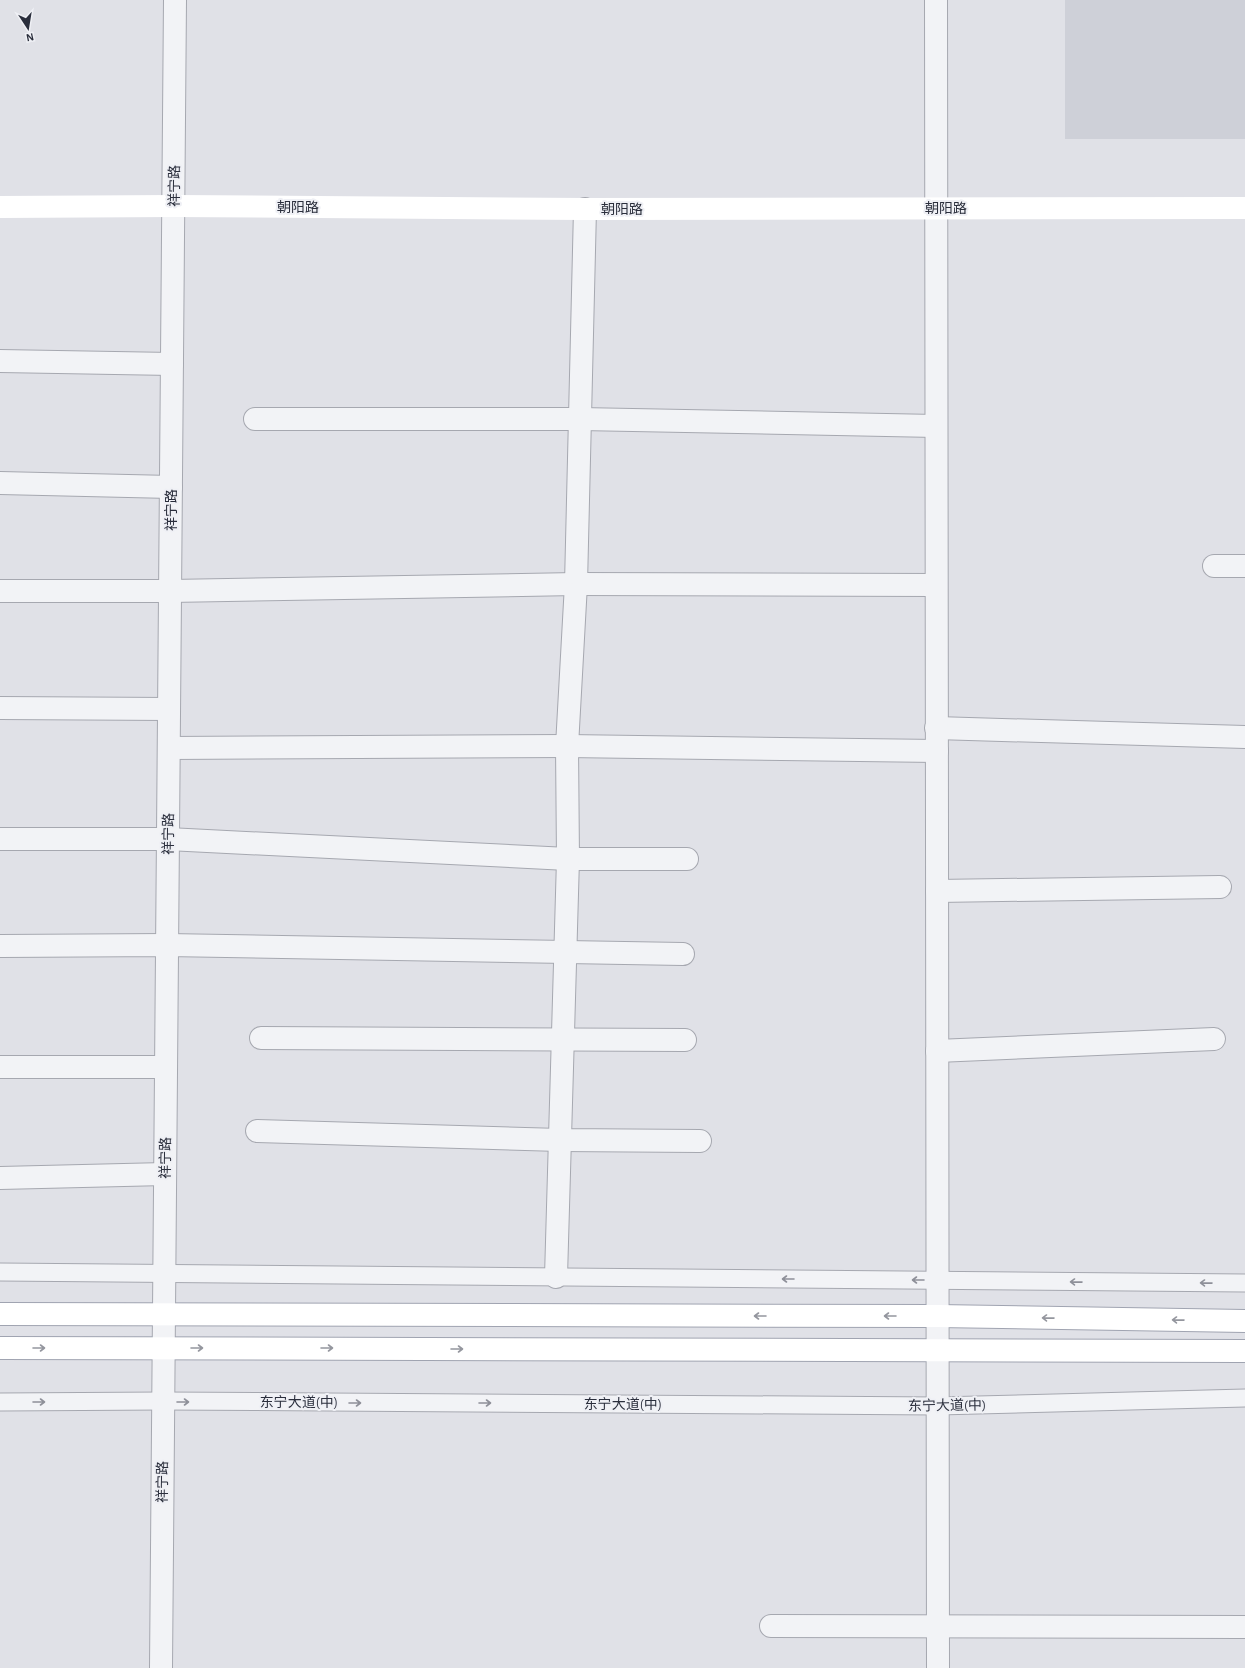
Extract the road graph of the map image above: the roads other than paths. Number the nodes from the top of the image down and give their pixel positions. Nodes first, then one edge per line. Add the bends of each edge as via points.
1 (175, 0) edge
2 (936, 0) edge
3 (174, 206) junction
4 (0, 207) edge
5 (936, 208) junction
6 (1245, 208) edge
7 (586, 209) junction
8 (0, 361) edge
9 (172, 364) junction
10 (255, 419) dead end
11 (580, 419) junction
12 (936, 426) junction
13 (0, 483) edge
14 (171, 487) junction
15 (1214, 566) dead end
16 (1245, 566) edge
17 (576, 584) junction
18 (936, 585) junction
19 (0, 591) edge
20 (170, 591) junction
21 (0, 708) edge
22 (169, 709) junction
23 (936, 728) junction
24 (1245, 737) edge
25 (567, 746) junction
26 (169, 748) junction
27 (937, 751) junction
28 (0, 839) edge
29 (168, 839) junction
30 (568, 859) junction
31 (687, 859) dead end
32 (1220, 887) dead end
33 (937, 891) junction
34 (167, 945) junction
35 (0, 946) edge
36 (565, 952) junction
37 (683, 954) dead end
38 (261, 1038) dead end
39 (563, 1039) junction
40 (1214, 1039) dead end
41 (685, 1040) dead end
42 (937, 1051) junction
43 (166, 1066) junction
44 (0, 1067) edge
45 (257, 1131) dead end
46 (560, 1140) junction
47 (700, 1141) dead end
48 (165, 1174) junction
49 (0, 1178) edge
50 (0, 1272) edge
51 (164, 1274) junction
52 (556, 1278) junction
53 (937, 1281) junction
54 (1245, 1283) edge
55 (0, 1314) edge
56 (164, 1315) junction
57 (937, 1316) junction
58 (1245, 1321) edge
59 (0, 1348) edge
60 (163, 1348) junction
61 (938, 1350) junction
62 (1245, 1350) edge
63 (1245, 1398) edge
64 (163, 1401) junction
65 (0, 1402) edge
66 (938, 1406) junction
67 (938, 1625) junction
68 (771, 1626) dead end
69 (1245, 1627) edge
70 (161, 1668) edge
71 (938, 1668) edge

1 - 3 street, 祥宁路
2 - 5 street
3 - 4 main road, 朝阳路
3 - 7 main road, 朝阳路
3 - 9 street, 祥宁路
5 - 6 main road, 朝阳路
5 - 7 main road, 朝阳路
5 - 12 street
7 - 11 street
8 - 9 street
9 - 14 street, 祥宁路
10 - 11 street
11 - 12 street
11 - 17 street
12 - 18 street
13 - 14 street
14 - 20 street, 祥宁路
15 - 16 street
17 - 18 street
17 - 20 street
17 - 25 street
18 - 23 street
19 - 20 street
20 - 22 street, 祥宁路
21 - 22 street
22 - 26 street, 祥宁路
23 - 24 street
23 - 27 street
25 - 26 street
25 - 27 street
25 - 30 street
26 - 29 street, 祥宁路
27 - 33 street
28 - 29 street
29 - 30 street
29 - 34 street, 祥宁路
30 - 31 street
30 - 36 street
32 - 33 street
33 - 42 street
34 - 35 street
34 - 36 street
34 - 43 street, 祥宁路
36 - 37 street
36 - 39 street
38 - 39 street
39 - 41 street
39 - 46 street
40 - 42 street
42 - 53 street
43 - 44 street
43 - 48 street, 祥宁路
45 - 46 street
46 - 47 street
46 - 52 street
48 - 49 street
48 - 51 street, 祥宁路
50 - 51 lane
51 - 52 lane
51 - 56 street, 祥宁路
53 -> 52 lane
54 -> 53 lane
53 - 57 street
55 - 56 main road
57 -> 56 main road
56 - 60 street, 祥宁路
58 -> 57 main road
57 - 61 street
59 -> 60 main road
60 -> 61 main road
60 - 64 street, 祥宁路
61 - 62 main road
61 - 66 street
63 - 66 lane, 东宁大道(中)
65 -> 64 lane, 东宁大道(中)
64 -> 66 lane, 东宁大道(中)
64 - 70 street, 祥宁路
66 - 67 street
67 - 68 street
67 - 69 street
67 - 71 street

